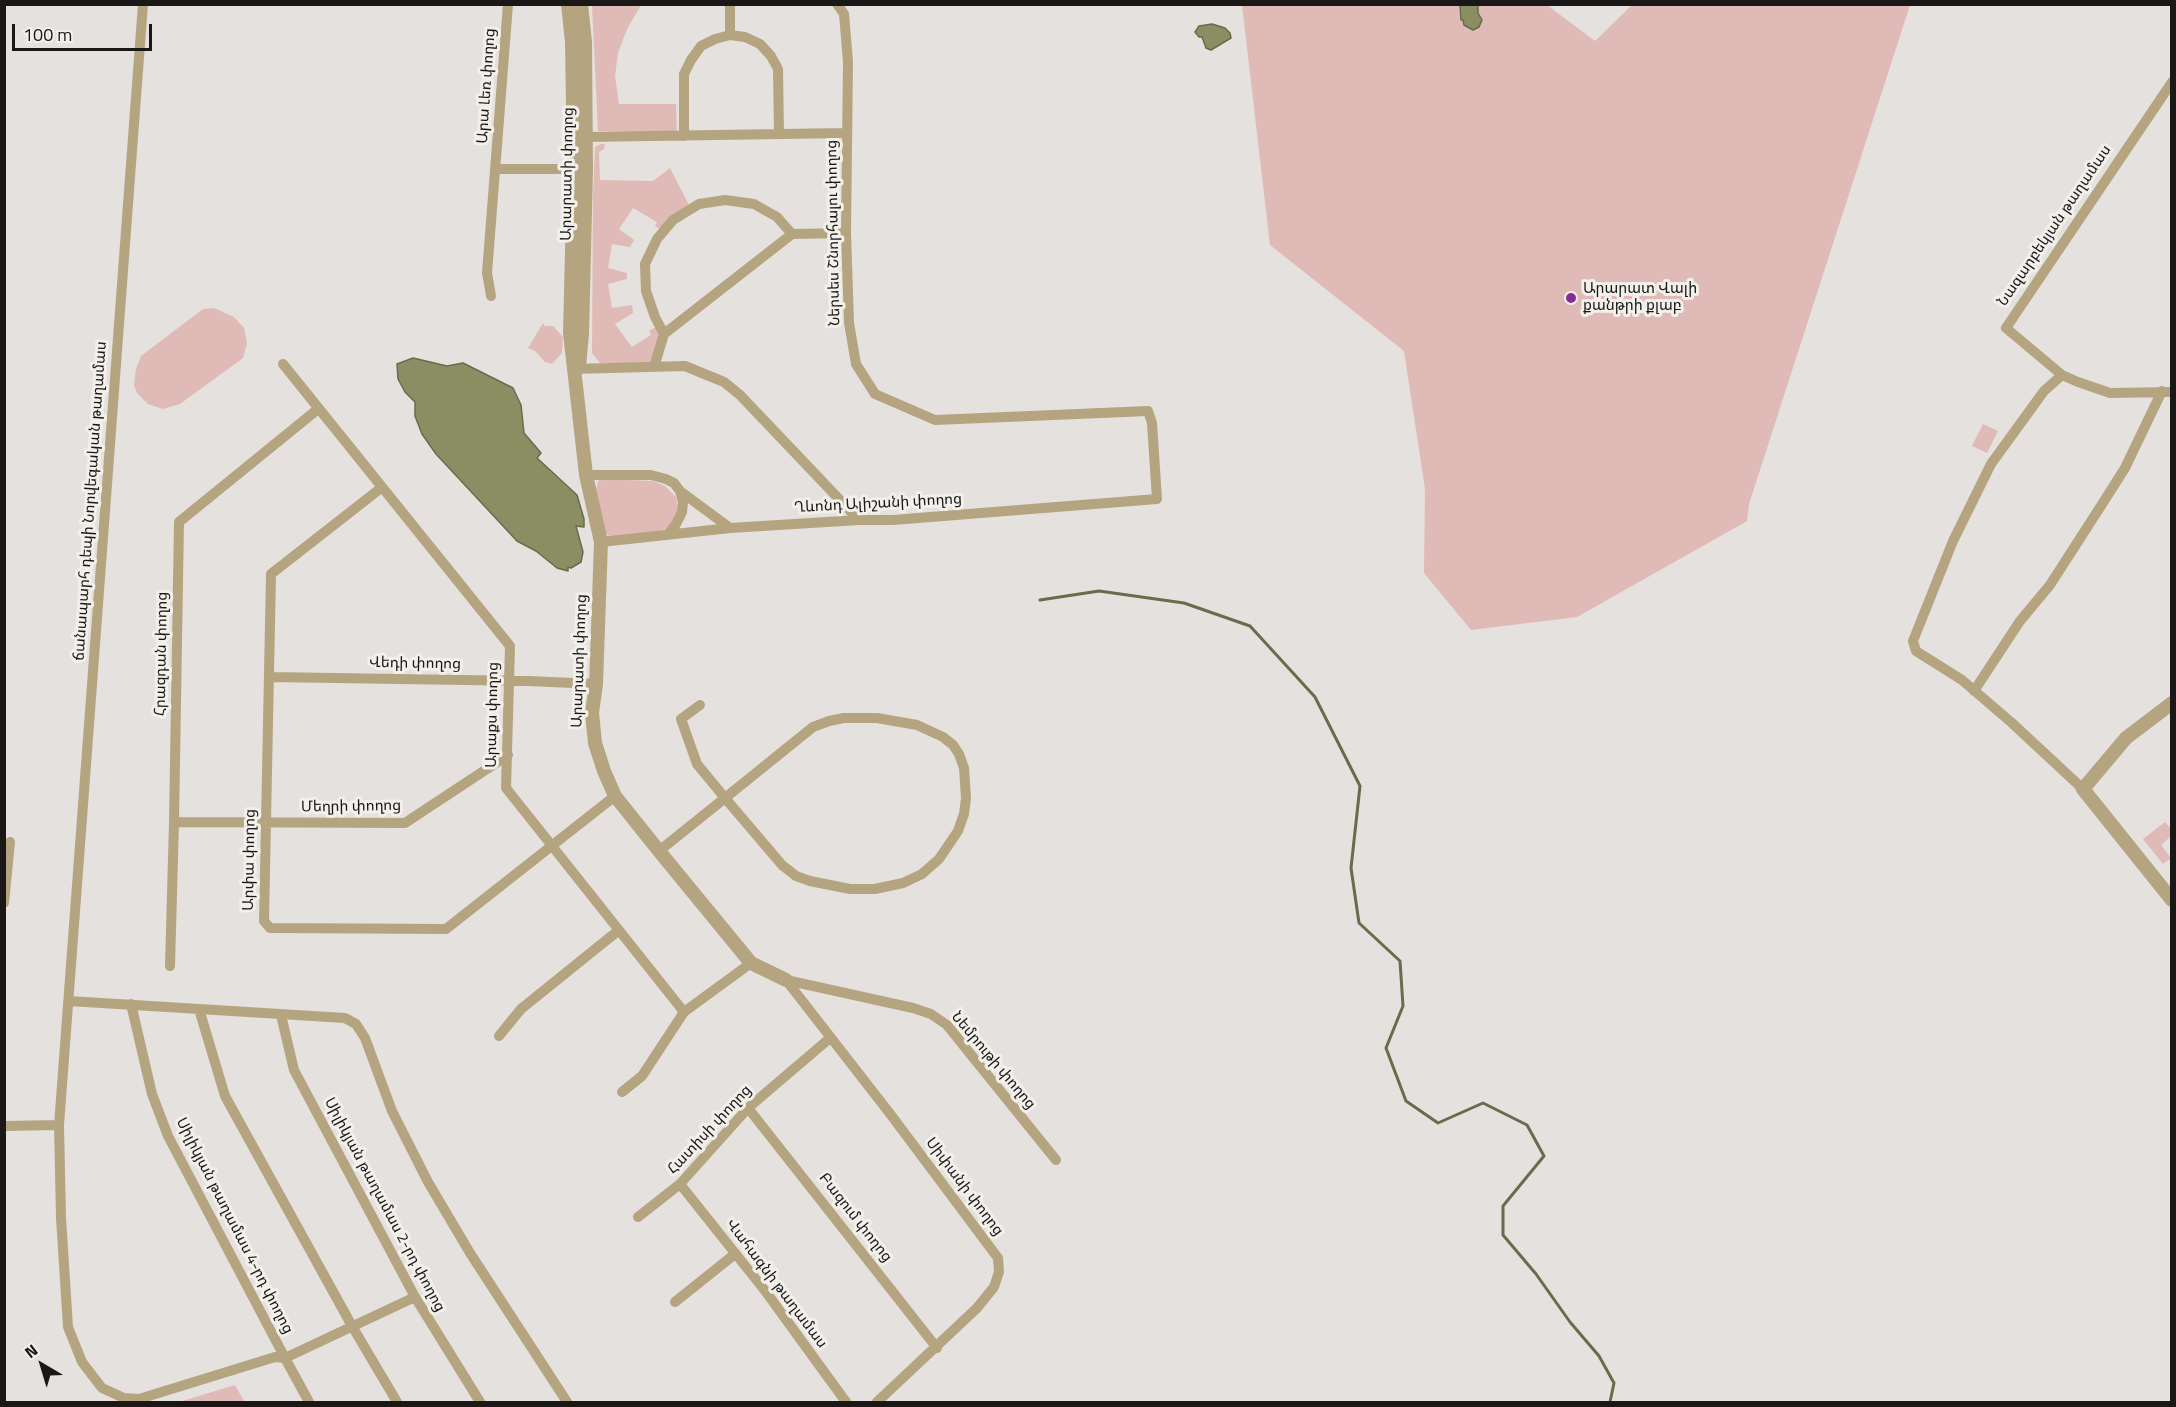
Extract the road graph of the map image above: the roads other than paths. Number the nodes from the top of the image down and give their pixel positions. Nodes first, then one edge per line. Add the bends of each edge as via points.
1 (143, 4) edge
2 (508, 4) edge
3 (568, 4) edge
4 (581, 4) edge
5 (730, 4) edge
6 (837, 4) edge
7 (730, 34) junction
8 (2172, 82) edge
9 (846, 133) junction
10 (779, 134) junction
11 (684, 136) junction
12 (586, 137) junction
13 (495, 169) junction
14 (580, 169) junction
15 (846, 233) junction
16 (792, 234) junction
17 (491, 296) dead end
18 (664, 334) junction
19 (283, 364) dead end
20 (654, 368) junction
21 (576, 373) junction
22 (2062, 375) junction
23 (2167, 392) edge
24 (318, 409) junction
25 (586, 475) junction
26 (381, 488) junction
27 (680, 491) junction
28 (1157, 499) joint
29 (859, 520) junction
30 (730, 528) junction
31 (667, 535) junction
32 (601, 542) junction
33 (270, 677) junction
34 (510, 681) junction
35 (596, 684) junction
36 (1974, 691) junction
37 (2172, 703) edge
38 (700, 705) dead end
39 (508, 755) junction
40 (2083, 789) junction
41 (615, 796) junction
42 (725, 798) junction
43 (174, 822) junction
44 (266, 823) junction
45 (10, 842) dead end
46 (552, 847) junction
47 (659, 851) junction
48 (2172, 900) edge
49 (4, 903) edge
50 (619, 930) junction
51 (751, 963) junction
52 (170, 966) dead end
53 (786, 980) junction
54 (69, 1001) junction
55 (131, 1004) junction
56 (199, 1009) junction
57 (684, 1012) junction
58 (282, 1015) junction
59 (499, 1036) dead end
60 (830, 1038) junction
61 (622, 1092) dead end
62 (747, 1108) junction
63 (59, 1125) junction
64 (4, 1126) edge
65 (1056, 1160) dead end
66 (680, 1184) junction
67 (638, 1217) dead end
68 (735, 1254) junction
69 (415, 1297) junction
70 (675, 1302) dead end
71 (352, 1326) junction
72 (937, 1348) junction
73 (285, 1358) junction
74 (309, 1402) edge
75 (396, 1402) edge
76 (480, 1402) edge
77 (567, 1402) edge
78 (846, 1402) edge
79 (877, 1402) edge

1 - 54 street, ճանապարհ դեպի Նորվեգական թաղամաս
2 - 13 street, Արա Լեռ փողոց
3 - 14 street, Արարատի փողոց
4 - 12 street, Արարատի փողոց
5 - 7 street
6 - 9 street, Ներսես Շնորհալու փողոց via 844,14 848,62
7 - 10 street via 760,44 778,69
7 - 11 street via 701,46 690,60 684,74
8 - 22 street, Նազարբեկյան թաղամաս via 2006,328
9 - 10 street
9 - 15 street, Ներսես Շնորհալու փողոց
10 - 11 street
11 - 12 street
12 - 14 street, Արարատի փողոց
13 - 14 street
13 - 17 street, Արա Լեռ փողոց via 487,273
14 - 21 street, Արարատի փողոց via 582,334
15 - 16 street
15 - 28 street, Ներսես Շնորհալու փողոց via 849,323 856,364 875,394 935,420 1148,411
16 - 18 street
16 - 18 street via 777,217 754,204 725,200 699,204 673,220 657,239 645,264 646,291
18 - 20 street
19 - 24 street, Արաքս փողոց
20 - 21 street
20 - 29 street via 685,366 724,382
21 - 25 street, Արարատի փողոց
22 - 23 street via 2110,393
22 - 36 street via 2044,391 1991,464 1953,541 1913,641 1916,651
23 - 36 street via 2125,468 2050,585 2020,621
24 - 26 street, Արաքս փողոց
24 - 43 street, Հրազդան փողոց via 179,522
25 - 27 street via 651,475 674,483
25 - 32 street, Արարատի փողոց
26 - 33 street, Արփա փողոց via 272,574
26 - 34 street, Արաքս փողոց via 510,646
27 - 30 street
27 - 31 street via 682,512
28 - 29 street, Ղևոնդ Ալիշանի փողոց
29 - 30 street, Ղևոնդ Ալիշանի փողոց
30 - 31 street, Ղևոնդ Ալիշանի փողոց
31 - 32 street, Ղևոնդ Ալիշանի փողոց
32 - 35 street, Արարատի փողոց
33 - 34 street, Վեդի փողոց
33 - 44 street, Արփա փողոց
34 - 35 street, Վեդի փողոց
34 - 39 street, Արաքս փողոց
35 - 41 street, Արարատի փողոց via 592,713 595,742
36 - 40 street
37 - 40 street via 2126,738
38 - 42 street via 681,719 697,764
39 - 44 street, Մեղրի փողոց via 405,823
39 - 46 street, Արաքս փողոց via 506,788
40 - 48 street
41 - 46 street, Արփա փողոց
41 - 47 street, Արարատի փողոց
42 - 42 street via 813,727 861,717 917,725 943,737 959,754 966,798 958,831 931,867 903,883 875,889 830,886 796,876 782,866
42 - 47 street
43 - 44 street, Մեղրի փողոց
43 - 52 street, Հրազդան փողոց
44 - 46 street, Արփա փողոց via 264,921 270,928 446,930
45 - 49 street
46 - 50 street, Արաքս փողոց
47 - 51 street, Արարատի փողոց
50 - 57 street, Արաքս փողոց
50 - 59 street via 521,1009
51 - 53 street, Արարատի փողոց
51 - 57 street
53 - 60 street, Սիփանի փողոց
53 - 65 street, Նեմրութի փողոց via 932,1014 947,1025
54 - 55 street
54 - 63 street, ճանապարհ դեպի Նորվեգական թաղամաս
55 - 56 street
55 - 73 street, Սիլիկյան թաղամաս 4-րդ փողոց via 152,1094 168,1136
56 - 58 street
56 - 71 street via 225,1096
57 - 61 street via 642,1076
58 - 69 street, Սիլիկյան թաղամաս 2-րդ փողոց via 294,1070
58 - 77 street via 345,1018 356,1024 392,1111 428,1182
60 - 62 street, Հատիսի փողոց
60 - 72 street, Սիփանի փողոց via 998,1258 994,1287
62 - 66 street, Հատիսի փողոց
62 - 72 street, Բազում փողոց
63 - 64 street
63 - 73 street, ճանապարհ դեպի Նորվեգական թաղամաս via 68,1328 82,1362 102,1388 124,1398 139,1399 259,1361
66 - 67 street, Հատիսի փողոց
66 - 68 street, Վահագնի թաղամաս
68 - 70 street
68 - 78 street, Վահագնի թաղամաս
69 - 71 street, ճանապարհ դեպի Նորվեգական թաղամաս
69 - 76 street, Սիլիկյան թաղամաս 2-րդ փողոց
71 - 73 street, ճանապարհ դեպի Նորվեգական թաղամաս
71 - 75 street
72 - 79 street, Սիփանի փողոց
73 - 74 street, Սիլիկյան թաղամաս 4-րդ փողոց

